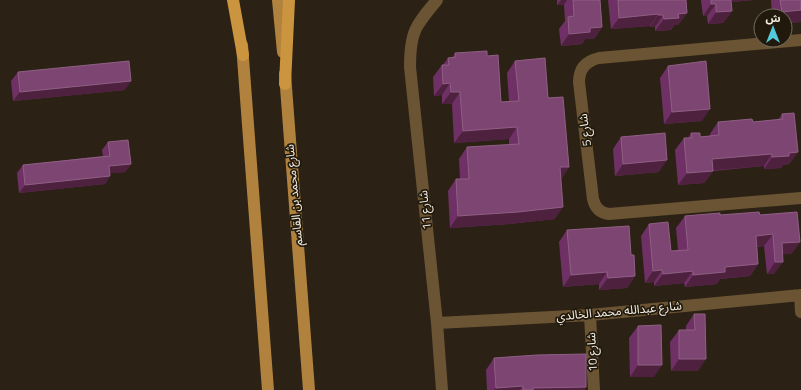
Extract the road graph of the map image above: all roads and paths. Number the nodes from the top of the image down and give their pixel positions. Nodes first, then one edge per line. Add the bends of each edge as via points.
1 (233, 0) edge
2 (239, 0) edge
3 (278, 0) edge
4 (289, 0) edge
5 (437, 0) edge
6 (801, 40) edge
7 (243, 55) junction
8 (285, 84) junction
9 (801, 198) edge
10 (800, 295) edge
11 (801, 312) edge
12 (590, 315) junction
13 (437, 323) junction
14 (268, 390) edge
15 (310, 390) edge
16 (442, 390) edge
17 (594, 390) edge

1 - 7 highway
2 - 7 main road
3 - 8 main road, شارع محمد بن القاسم
4 - 8 highway
5 - 13 street, شارع 11 via 414,31 410,48
6 - 9 street, شارع 5 via 599,58 584,65 579,76 593,199 596,208 604,213
7 - 14 main road
8 - 15 main road, شارع محمد بن القاسم
10 - 11 street
10 - 12 street, شارع عبدالله محمد الخالدي
12 - 13 street, شارع عبدالله محمد الخالدي
12 - 17 street, شارع 10
13 - 16 street, شارع 11

